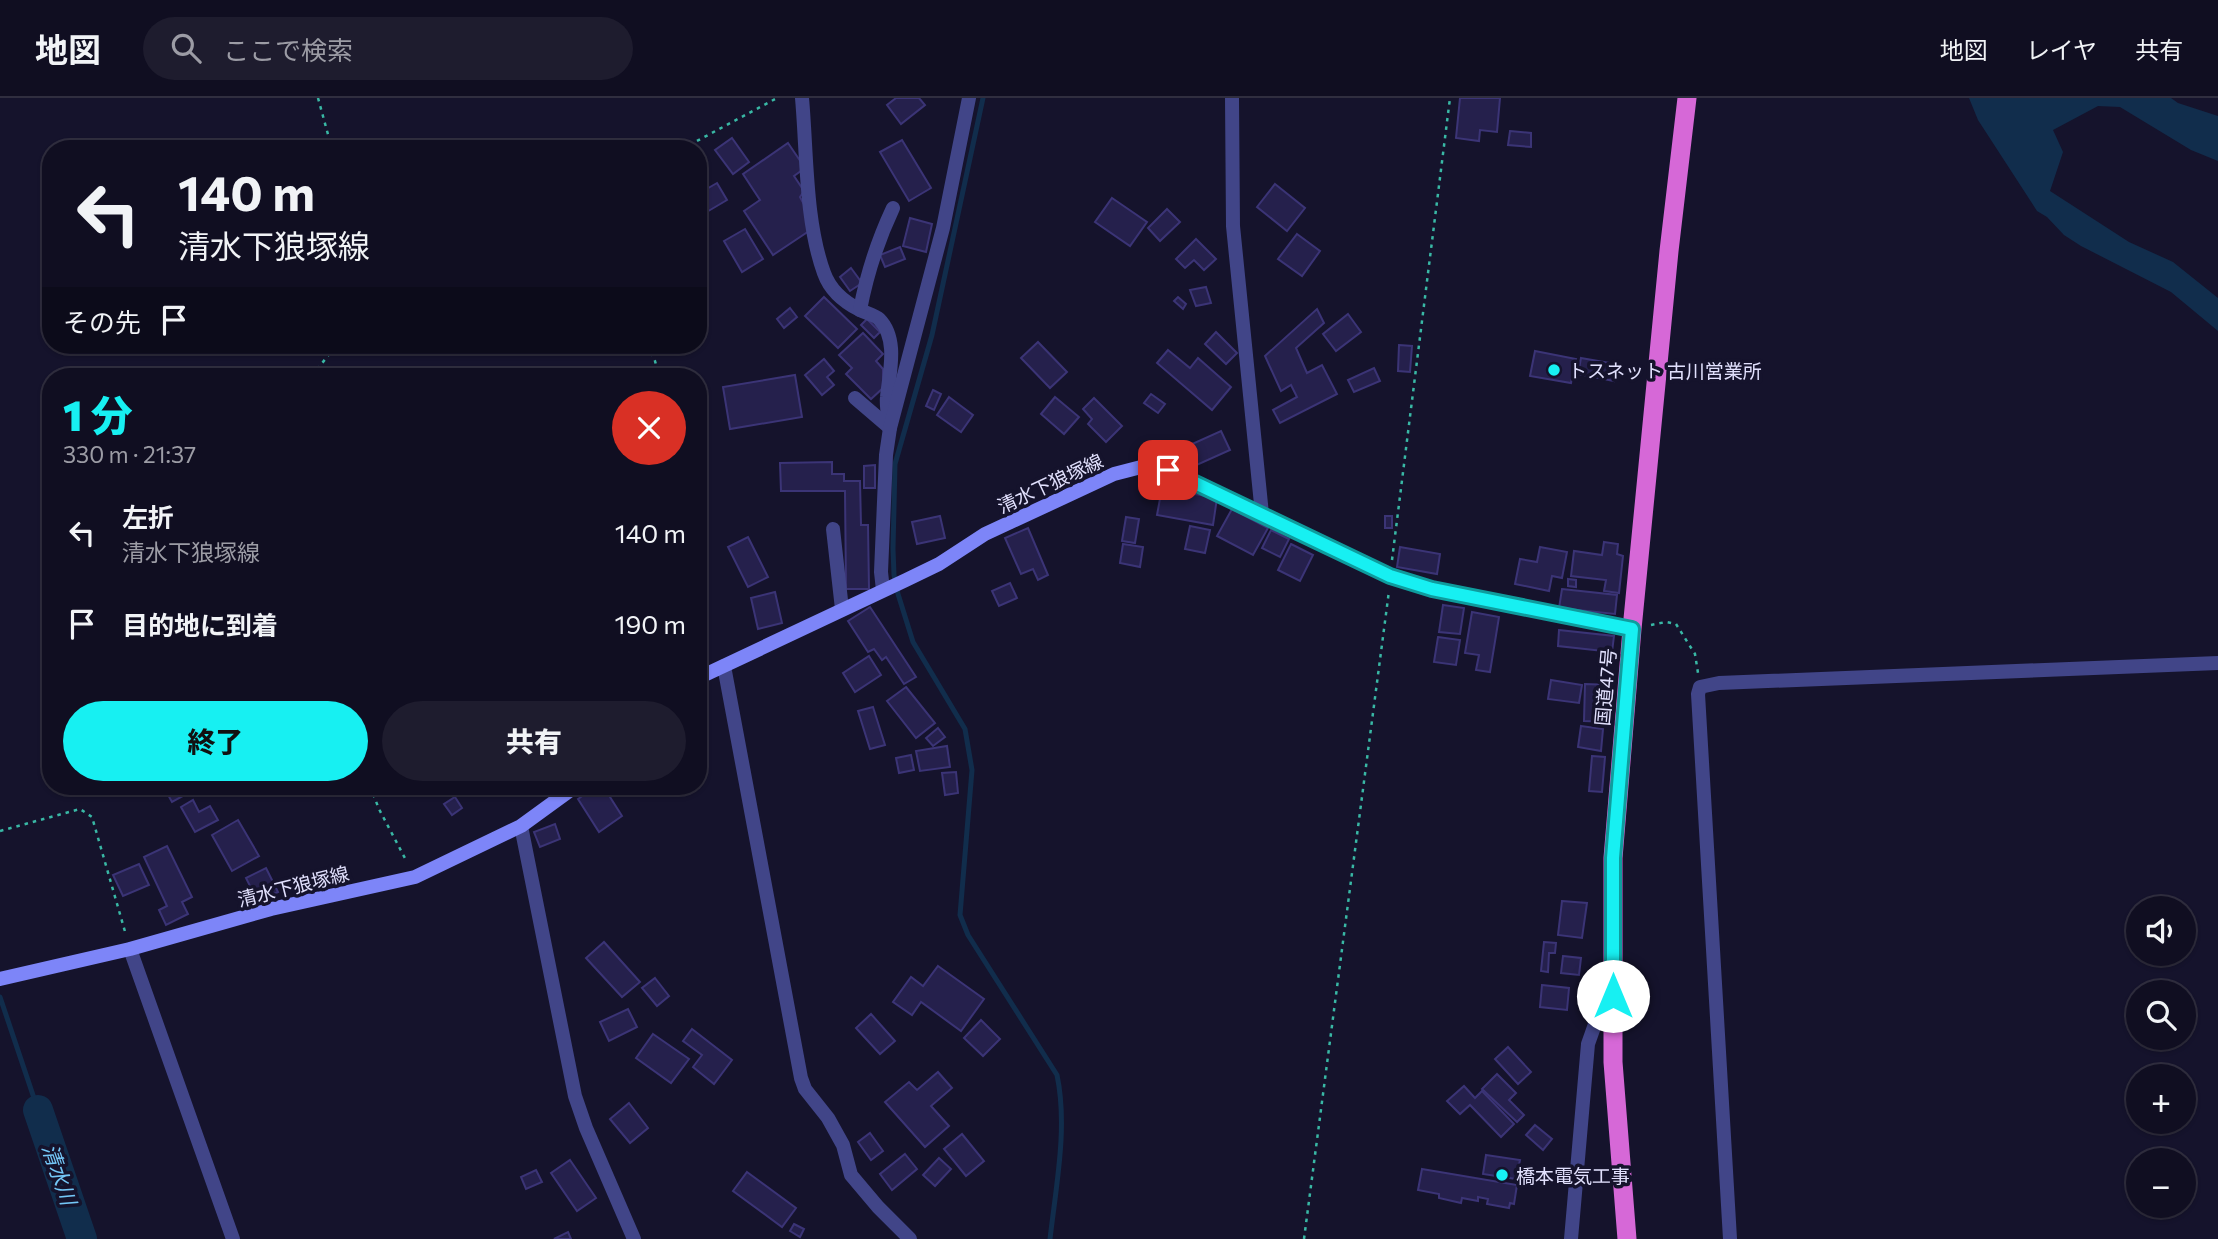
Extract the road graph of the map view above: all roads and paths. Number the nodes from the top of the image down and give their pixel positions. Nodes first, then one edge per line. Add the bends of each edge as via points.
1 (317, 98) edge
2 (777, 98) edge
3 (802, 98) edge
4 (969, 98) edge
5 (1231, 98) edge
6 (1450, 98) edge
7 (1687, 98) edge
8 (329, 140) edge
9 (699, 140) edge
10 (893, 208) dead end
11 (860, 310) junction
12 (329, 354) edge
13 (318, 368) edge
14 (855, 398) dead end
15 (890, 428) junction
16 (1262, 514) junction
17 (833, 529) dead end
18 (1390, 576) junction
19 (885, 589) junction
20 (842, 609) junction
21 (1632, 629) junction
22 (2213, 663) edge
23 (724, 666) junction
24 (707, 673) edge
25 (1700, 687) junction
26 (374, 795) edge
27 (564, 795) edge
28 (521, 826) junction
29 (0, 831) edge
30 (415, 877) junction
31 (130, 949) junction
32 (1613, 974) junction
33 (2, 979) edge
34 (233, 1239) edge
35 (634, 1239) edge
36 (911, 1239) edge
37 (1304, 1239) edge
38 (1571, 1239) edge
39 (1627, 1239) edge
40 (1730, 1239) edge

1 - 8 path
2 - 9 path
3 - 11 street via 813,223 823,271 837,294
4 - 15 street via 943,228
5 - 16 street via 1233,226
6 - 18 path
7 - 21 highway, 国道47号
10 - 11 street via 872,258
11 - 15 street via 879,319 887,334
12 - 13 path
14 - 15 street
15 - 19 street via 881,572
16 - 18 main road, 清水下狼塚線
16 - 19 main road, 清水下狼塚線 via 1168,470 1145,466 1114,474 997,528 939,564
17 - 20 street
18 - 21 main road, 清水下狼塚線 via 1432,589
18 - 37 path
19 - 20 main road, 清水下狼塚線
20 - 23 main road, 清水下狼塚線
21 - 25 path via 1676,624 1695,654
21 - 32 highway, 国道47号 via 1613,858
22 - 25 street
23 - 24 main road, 清水下狼塚線
23 - 36 street via 801,1077 843,1145 851,1175
25 - 40 street
26 - 30 path
27 - 28 main road, 清水下狼塚線
28 - 30 main road, 清水下狼塚線
28 - 35 street via 575,1096
29 - 31 path via 80,809 92,817
30 - 31 main road, 清水下狼塚線 via 271,909
31 - 33 main road, 清水下狼塚線
31 - 34 street
32 - 38 street via 1588,1044
32 - 39 highway, 国道47号 via 1613,1062

